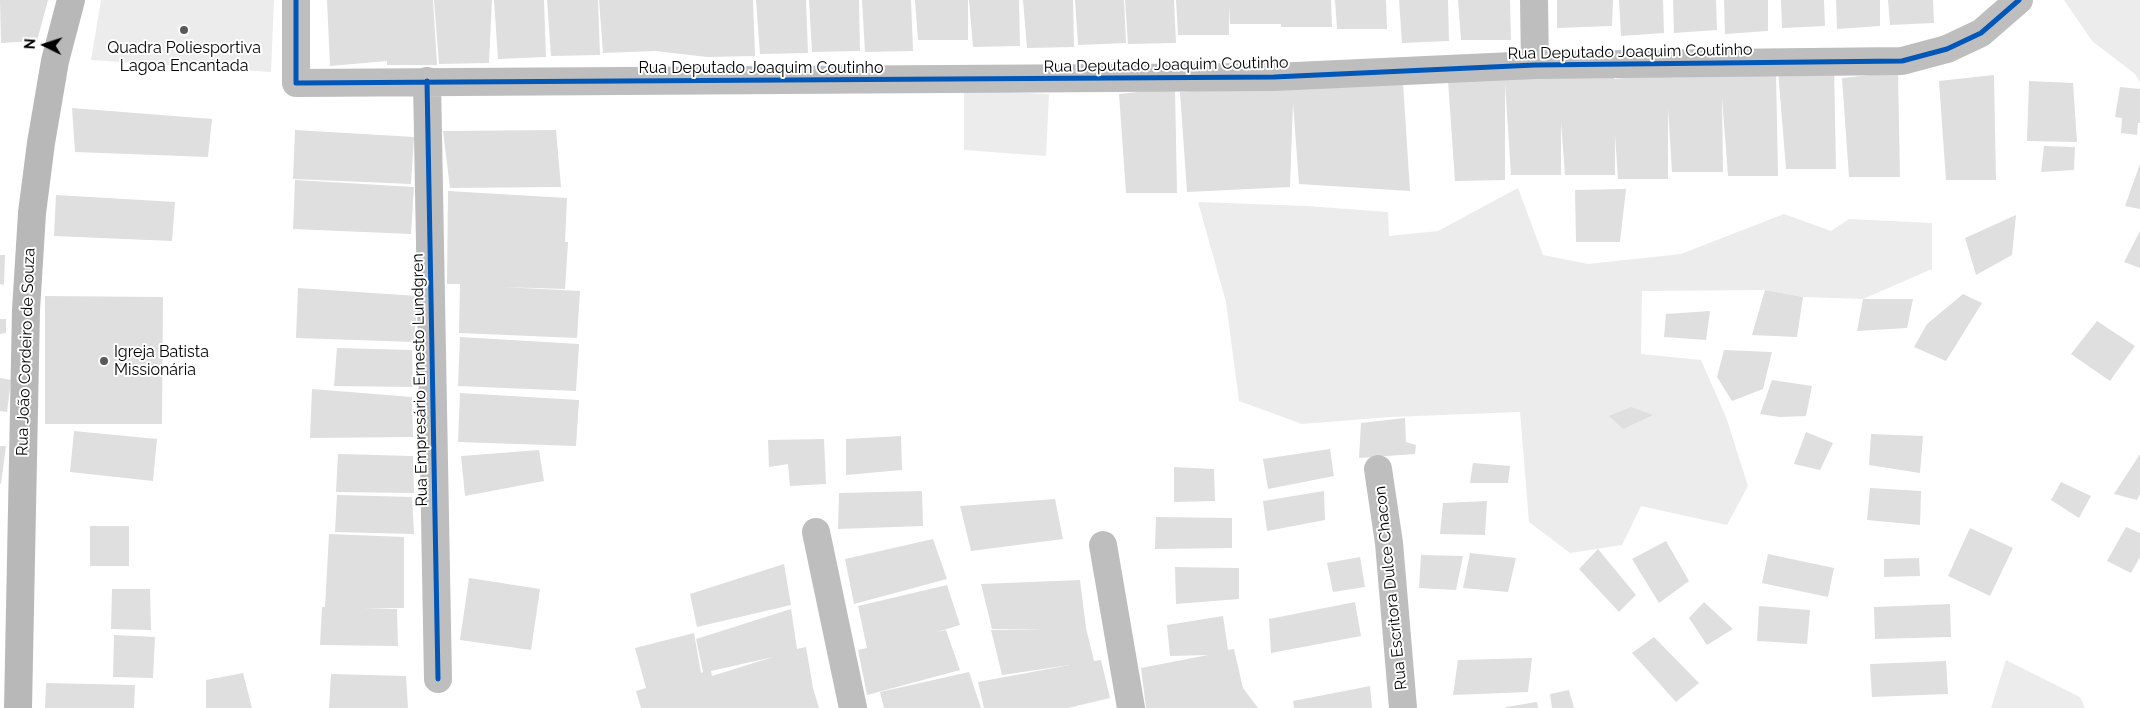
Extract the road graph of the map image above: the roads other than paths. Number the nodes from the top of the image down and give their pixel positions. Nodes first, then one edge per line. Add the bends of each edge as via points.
1 (71, 0) edge
2 (296, 0) edge
3 (1534, 0) edge
4 (2019, 0) edge
5 (1535, 65) junction
6 (427, 80) junction
7 (1378, 469) dead end
8 (816, 532) dead end
9 (1103, 545) dead end
10 (438, 679) dead end
11 (18, 708) edge
12 (853, 708) edge
13 (1131, 708) edge
14 (1404, 708) edge

1 - 11 main road, Rua João Cordeiro de Souza via 55,61 32,213 26,310
2 - 6 street, Rua Deputado Joaquim Coutinho via 296,82
3 - 5 street
4 - 5 street, Rua Deputado Joaquim Coutinho via 1981,33 1947,49 1902,61
5 - 6 street, Rua Deputado Joaquim Coutinho via 1274,77
6 - 10 street, Rua Empresário Ernesto Lundgren
7 - 14 street, Rua Escritora Dulce Chacon via 1389,543
8 - 12 street
9 - 13 street

